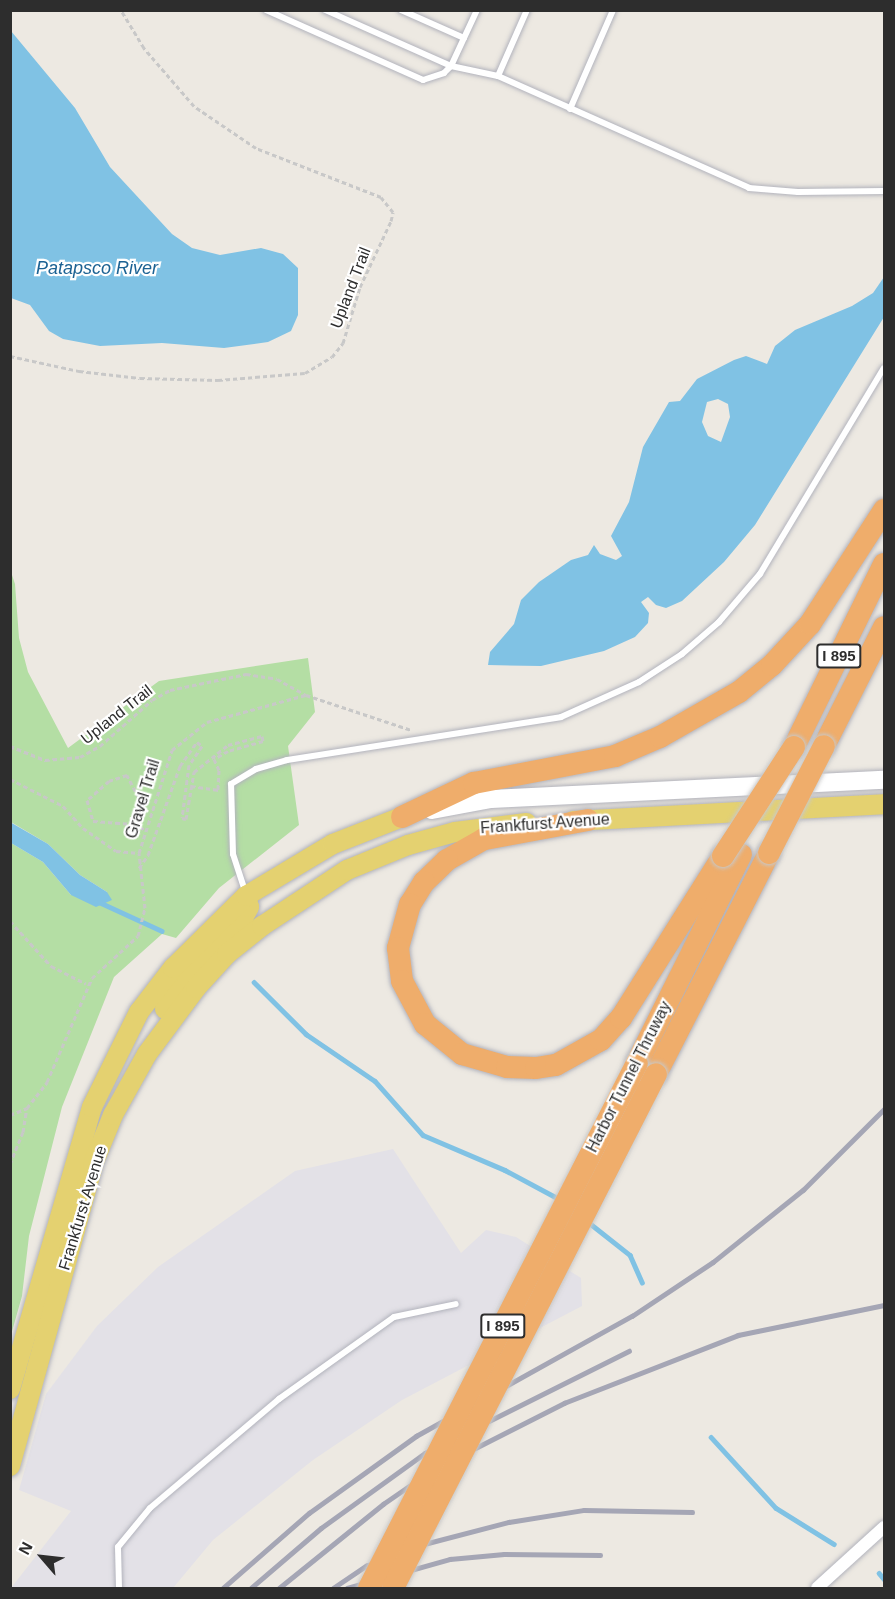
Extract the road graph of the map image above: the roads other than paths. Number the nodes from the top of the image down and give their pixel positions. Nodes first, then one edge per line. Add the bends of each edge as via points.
1 (266, 10) edge
2 (325, 10) edge
3 (401, 10) edge
4 (477, 10) edge
5 (527, 10) edge
6 (613, 10) edge
7 (464, 38) junction
8 (451, 66) junction
9 (498, 76) junction
10 (570, 109) junction
11 (885, 191) edge
12 (885, 368) edge
13 (885, 510) edge
14 (885, 564) edge
15 (885, 627) edge
16 (883, 781) edge
17 (885, 804) edge
18 (402, 817) junction
19 (588, 820) junction
20 (732, 855) junction
21 (306, 894) junction
22 (246, 896) junction
23 (147, 1054) junction
24 (646, 1068) junction
25 (456, 1304) dead end
26 (10, 1389) edge
27 (10, 1466) edge
28 (885, 1527) edge
29 (119, 1588) edge
30 (369, 1588) edge
31 (393, 1588) edge
32 (817, 1588) edge

1 - 8 lane via 423,80 444,73
2 - 8 lane
3 - 7 lane
4 - 7 lane
5 - 9 lane
6 - 10 lane
7 - 8 lane
8 - 9 lane
9 - 10 lane
10 - 11 lane via 749,188
12 - 22 lane via 760,574 719,622 682,654 639,682 561,717 287,760 256,769 231,784 233,854
13 - 18 highway via 810,624 772,665 739,692 660,737 615,756 474,783
14 - 20 highway, I 895, bridge via 794,747
15 - 24 highway, Harbor Tunnel Thruway / I 895, bridge via 769,853
16 - 18 main road, Frankfurst Avenue via 491,799
17 - 19 main road, Frankfurst Avenue
18 - 22 main road, Frankfurst Avenue via 333,844
19 - 20 highway via 484,839 447,860 424,882 410,904 398,948 402,981 425,1024 462,1054 507,1066 537,1068 563,1061 601,1040 621,1018
19 - 21 main road, Frankfurst Avenue via 492,825 455,832 408,845 347,870
20 - 24 highway, Harbor Tunnel Thruway / I 895
21 - 22 main road via 274,905
21 - 23 main road, Frankfurst Avenue via 227,954 196,987
22 - 23 main road via 247,914 176,992 153,1031
22 - 26 main road, Frankfurst Avenue via 173,968 139,1012 113,1058 75,1158
23 - 27 main road, Frankfurst Avenue via 113,1115 93,1164
24 - 30 highway, Harbor Tunnel Thruway / I 895, bridge
24 - 31 highway, Harbor Tunnel Thruway / I 895, bridge
25 - 29 lane via 394,1317 279,1399 150,1508 118,1546
28 - 32 street

